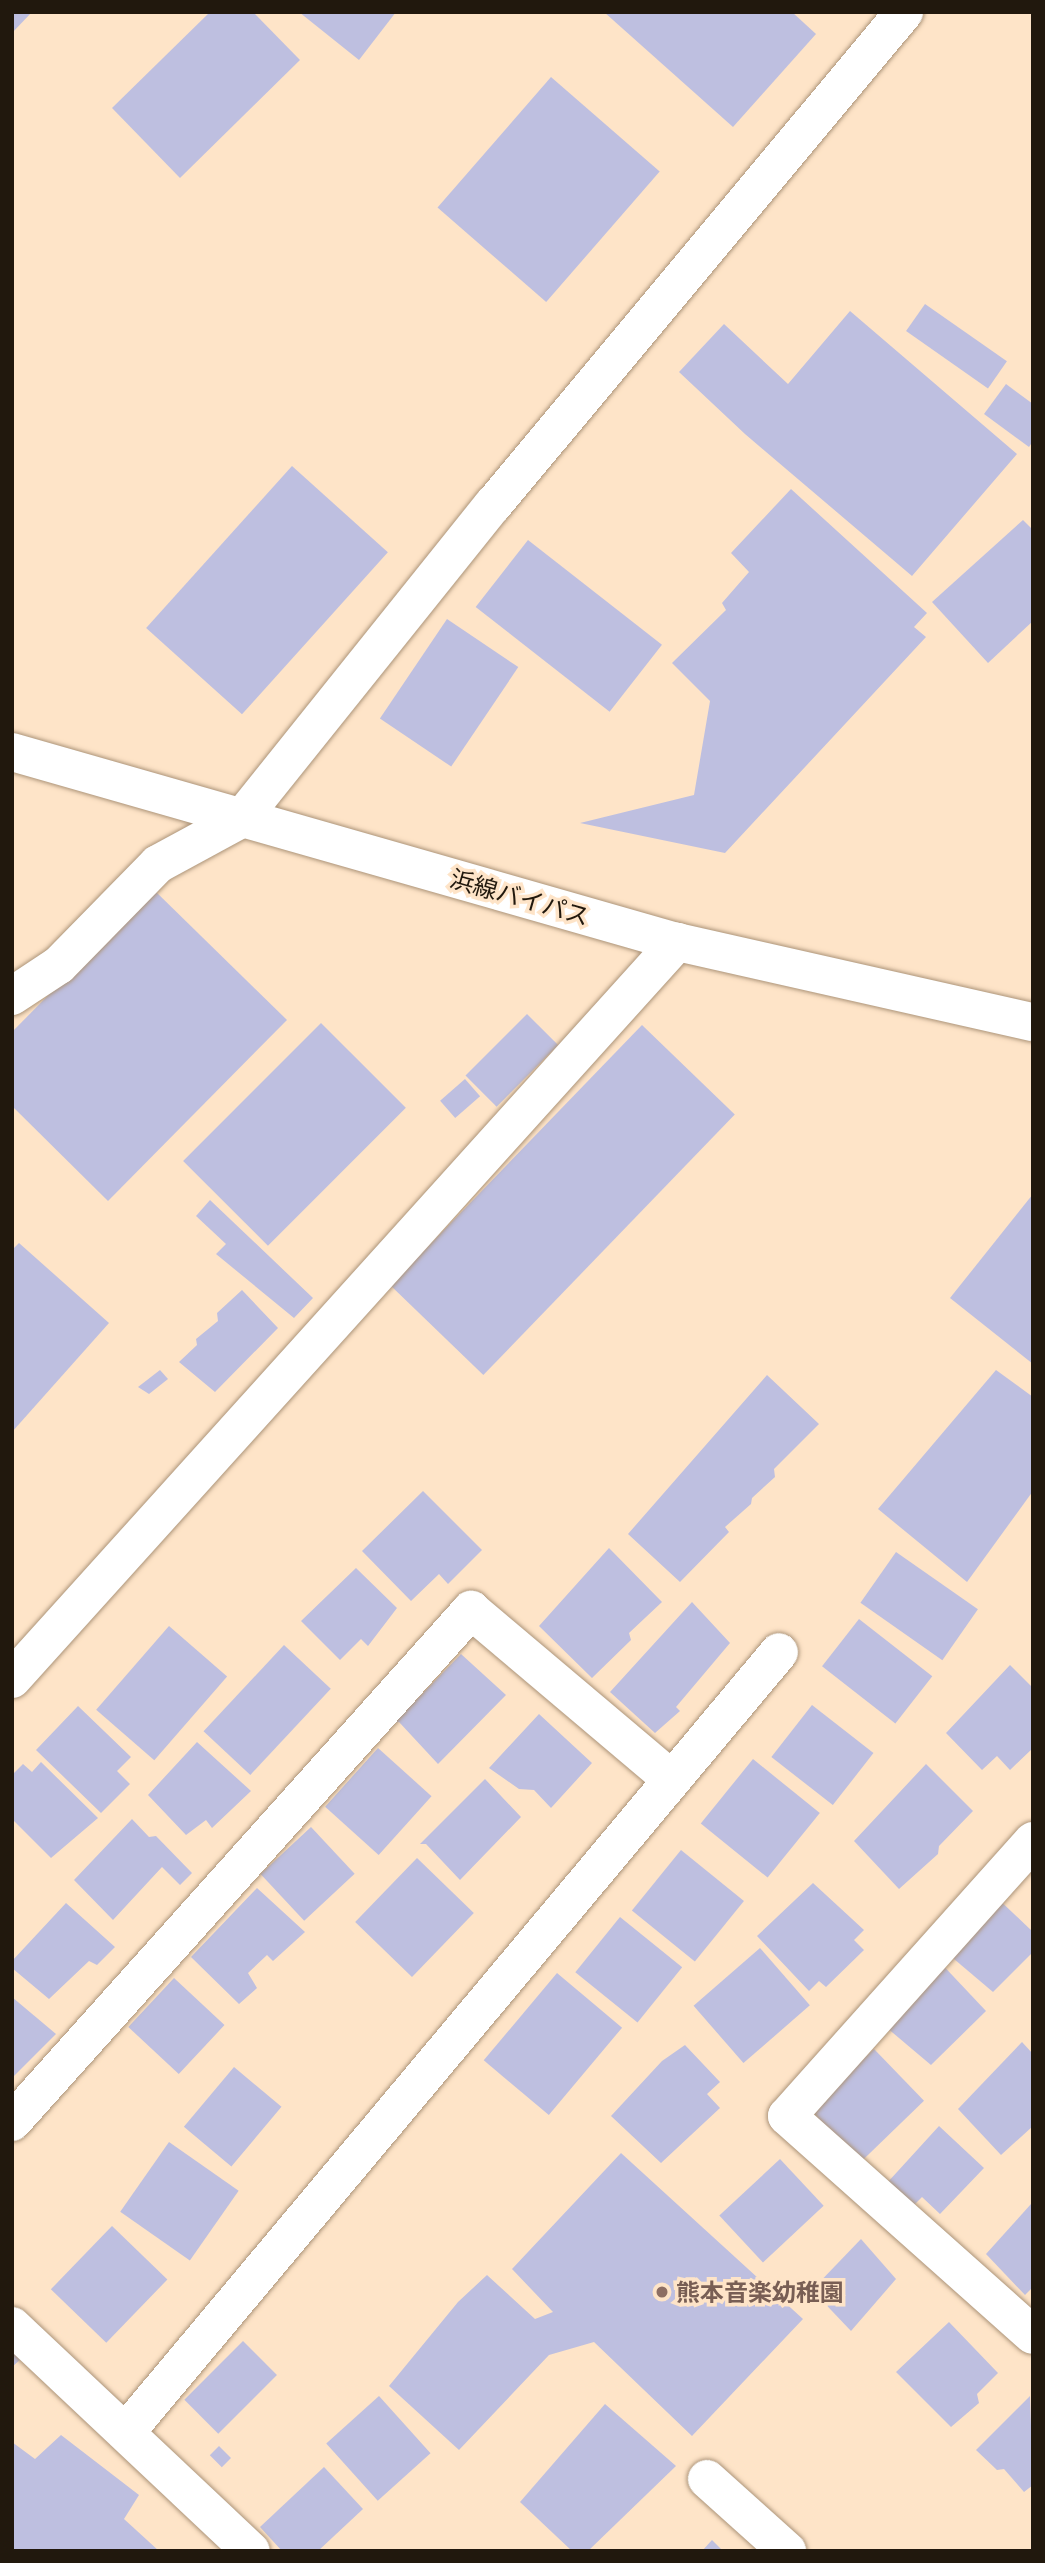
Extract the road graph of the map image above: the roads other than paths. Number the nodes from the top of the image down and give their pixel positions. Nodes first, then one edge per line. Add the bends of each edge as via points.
1 (904, 12) edge
2 (12, 752) edge
3 (241, 819) junction
4 (677, 942) junction
5 (12, 996) edge
6 (1033, 1022) edge
7 (779, 1652) dead end
8 (12, 1679) edge
9 (671, 1779) junction
10 (1033, 1841) edge
11 (12, 2122) edge
12 (12, 2326) edge
13 (1033, 2335) edge
14 (126, 2432) junction
15 (707, 2479) dead end
16 (251, 2551) edge
17 (787, 2551) edge

1 - 3 main road via 493,505
2 - 3 main road, 浜線バイパス
3 - 4 main road, 浜線バイパス
3 - 5 main road via 158,864 59,965
4 - 6 main road, 浜線バイパス
4 - 8 main road
7 - 9 main road
9 - 11 main road via 471,1611
9 - 14 main road
10 - 13 main road via 787,2116
12 - 14 main road
14 - 16 main road
15 - 17 main road

